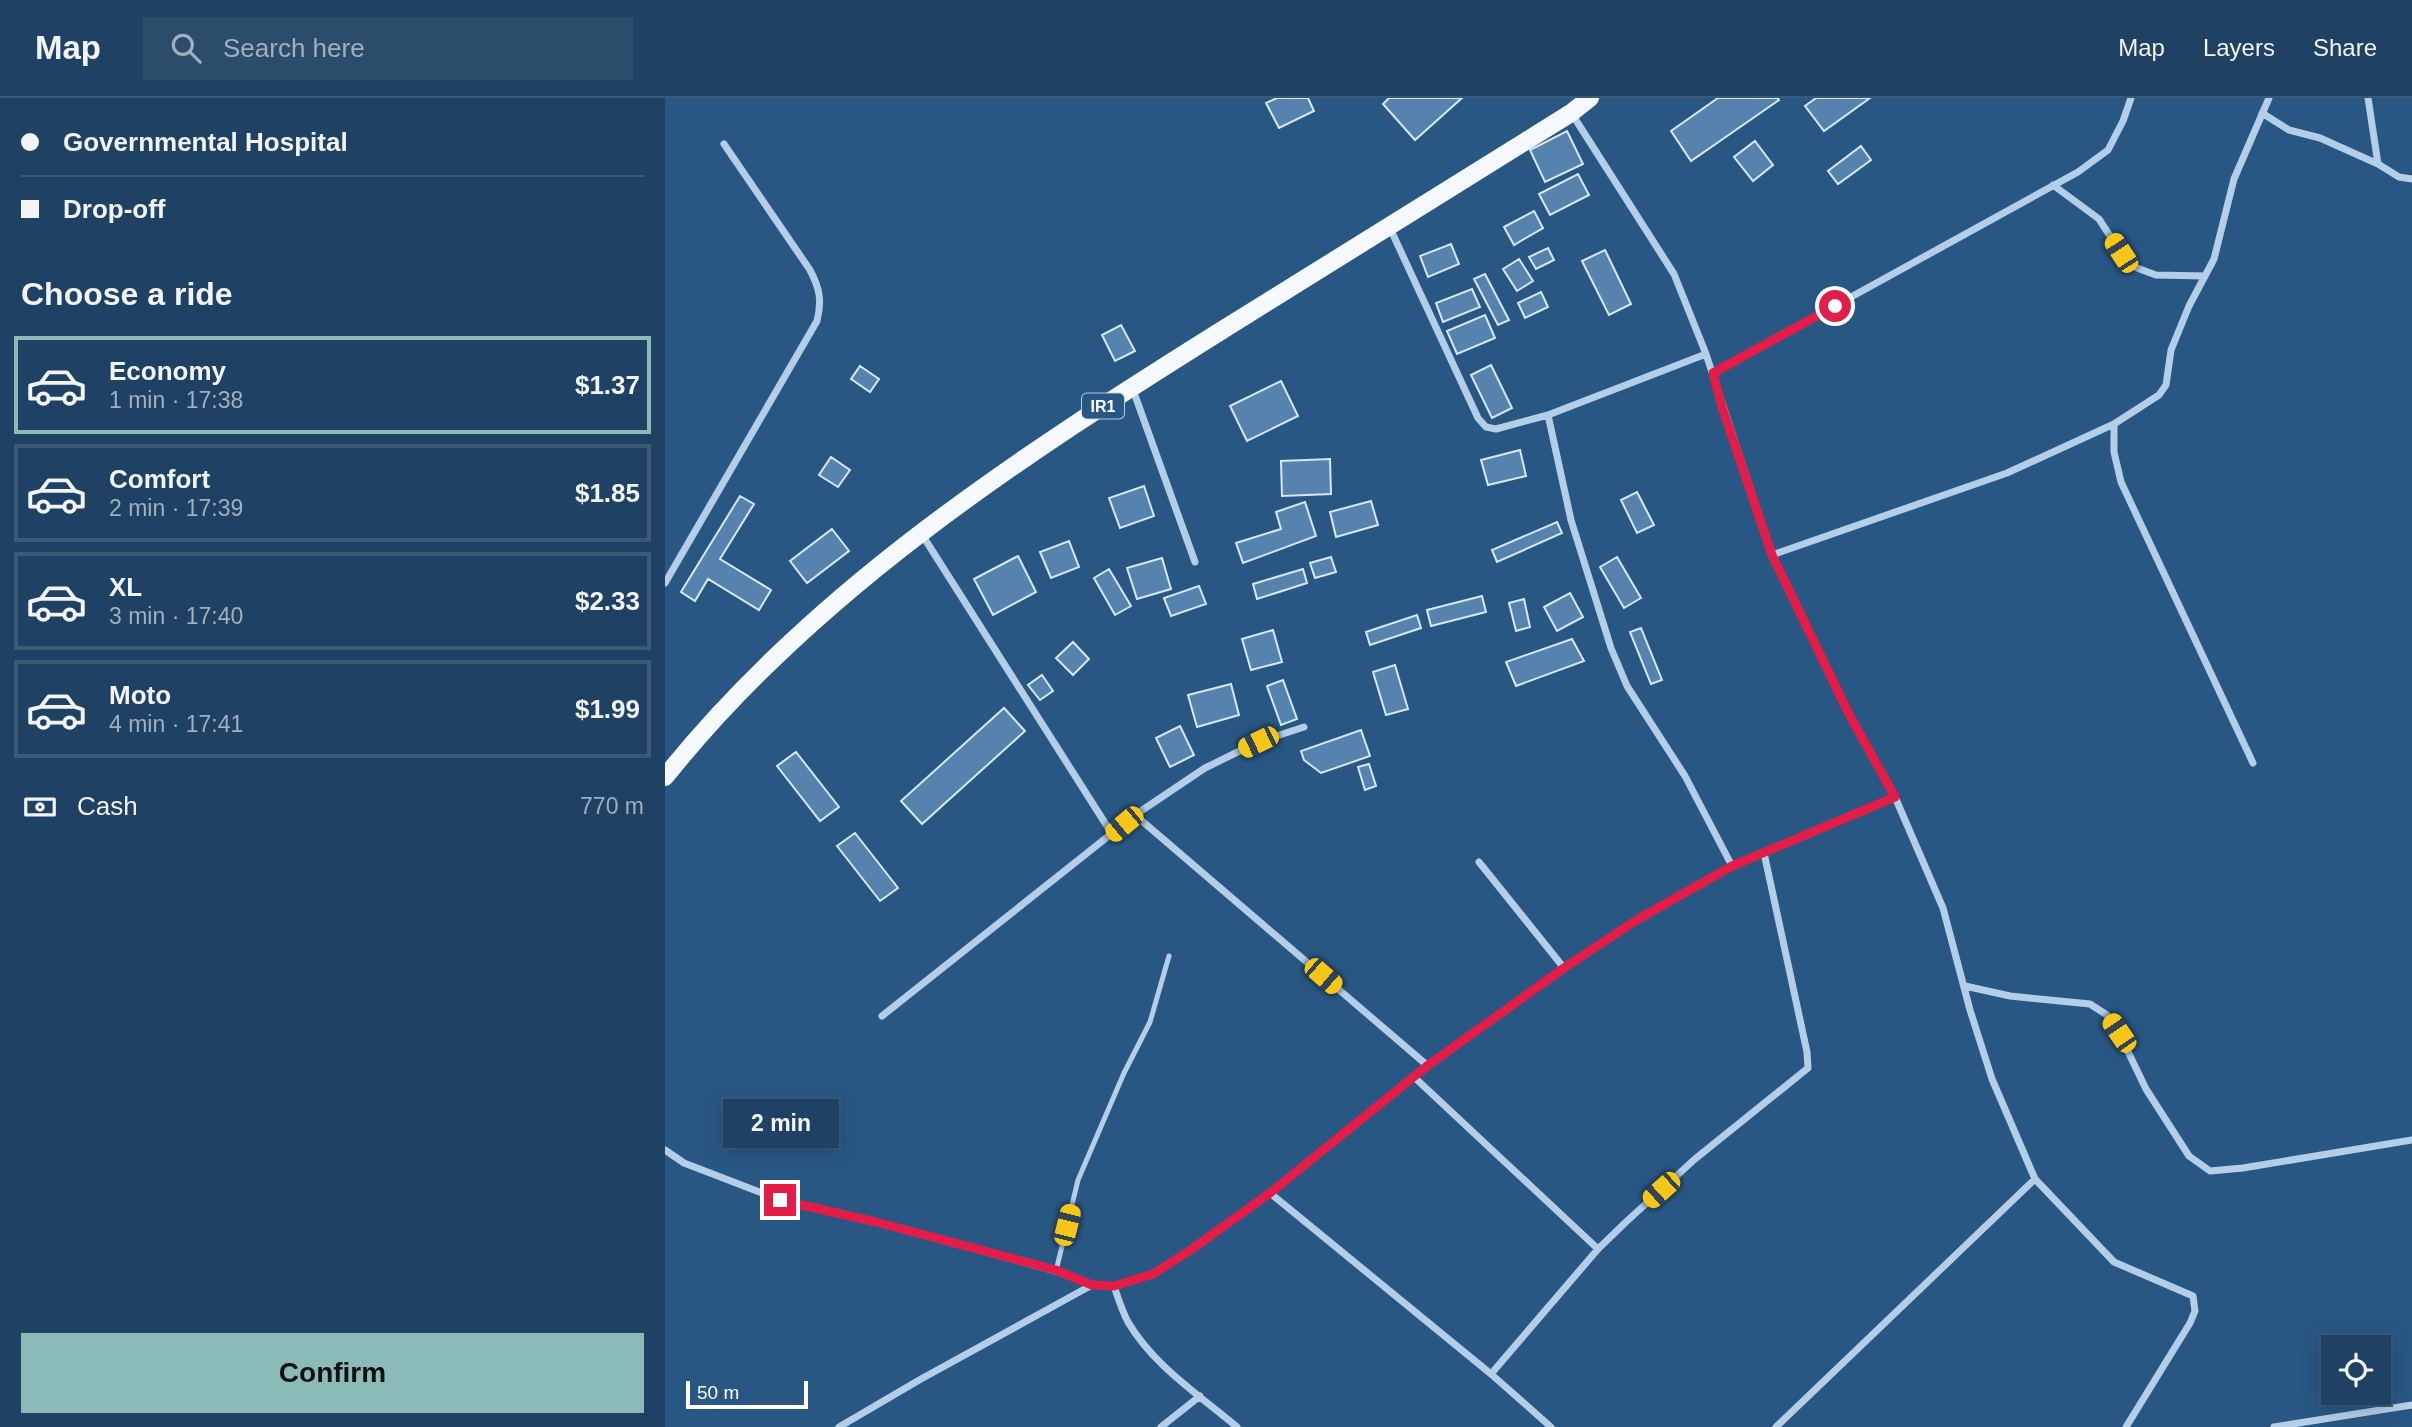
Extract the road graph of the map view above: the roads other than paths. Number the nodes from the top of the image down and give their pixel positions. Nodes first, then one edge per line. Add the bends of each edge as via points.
1 (1590, 98) edge
2 (2131, 98) edge
3 (2269, 98) edge
4 (2368, 98) edge
5 (1571, 113) junction
6 (2262, 113) junction
7 (723, 144) dead end
8 (2378, 164) junction
9 (2412, 179) edge
10 (2053, 185) junction
11 (1389, 226) junction
12 (2205, 276) junction
13 (1706, 354) junction
14 (1713, 373) junction
15 (1132, 387) junction
16 (1548, 415) junction
17 (2114, 424) junction
18 (920, 532) junction
19 (1772, 555) junction
20 (1195, 562) dead end
21 (665, 583) edge
22 (1304, 727) dead end
23 (2253, 763) dead end
24 (665, 777) edge
25 (1895, 797) junction
26 (1135, 815) junction
27 (1112, 834) junction
28 (1764, 853) junction
29 (1479, 862) dead end
30 (1732, 866) junction
31 (1169, 956) dead end
32 (1564, 968) junction
33 (1965, 986) junction
34 (882, 1016) dead end
35 (1427, 1066) junction
36 (1414, 1077) junction
37 (2412, 1140) edge
38 (665, 1150) edge
39 (2035, 1179) junction
40 (1270, 1193) junction
41 (1598, 1249) junction
42 (1056, 1270) junction
43 (1092, 1285) junction
44 (1114, 1286) junction
45 (1492, 1374) junction
46 (1200, 1396) junction
47 (2412, 1405) edge
48 (839, 1427) edge
49 (1161, 1427) edge
50 (1237, 1427) edge
51 (1551, 1427) edge
52 (1776, 1427) edge
53 (2126, 1427) edge
54 (2274, 1427) edge

1 - 5 main road, IR1
2 - 10 street via 2108,150
3 - 6 street
4 - 8 street
5 - 11 main road, IR1
5 - 13 street via 1674,274
6 - 8 street via 2288,130
6 - 12 street via 2234,179 2214,259
7 - 21 street via 810,270 821,303 811,332
8 - 9 street
10 - 12 street via 2098,219 2137,268 2156,275
10 - 14 street
11 - 15 main road, IR1
11 - 16 street via 1478,418 1486,427 1496,429
12 - 17 street via 2171,350 2166,385 2159,395
13 - 14 street
13 - 16 street
14 - 19 street
15 - 18 main road, IR1
15 - 20 street
16 - 30 street via 1571,520 1611,648 1627,686 1685,776
17 - 19 street via 2007,473
17 - 23 street via 2121,482
18 - 24 main road, IR1 via 803,631
18 - 27 street
19 - 25 street
22 - 26 street via 1258,742 1205,768
25 - 28 street
25 - 33 street via 1943,908
26 - 27 street
26 - 35 street
27 - 34 street
28 - 30 street
28 - 41 street via 1808,1068 1695,1160
29 - 32 street
30 - 32 street
31 - 42 lane via 1150,1023 1078,1180
32 - 35 street
33 - 37 street via 2090,1004 2107,1015 2189,1156 2210,1171
33 - 39 street via 1992,1079
35 - 36 street
36 - 40 street
36 - 41 street
38 - 42 street via 684,1163 780,1200
39 - 52 street
39 - 53 street via 2114,1262 2193,1296 2195,1311 2190,1323
40 - 44 street via 1153,1274
40 - 45 street
41 - 45 street
42 - 43 street
43 - 44 street
43 - 48 street
44 - 46 street via 1127,1320 1145,1346
45 - 51 street
46 - 49 street
46 - 50 street
47 - 54 street

